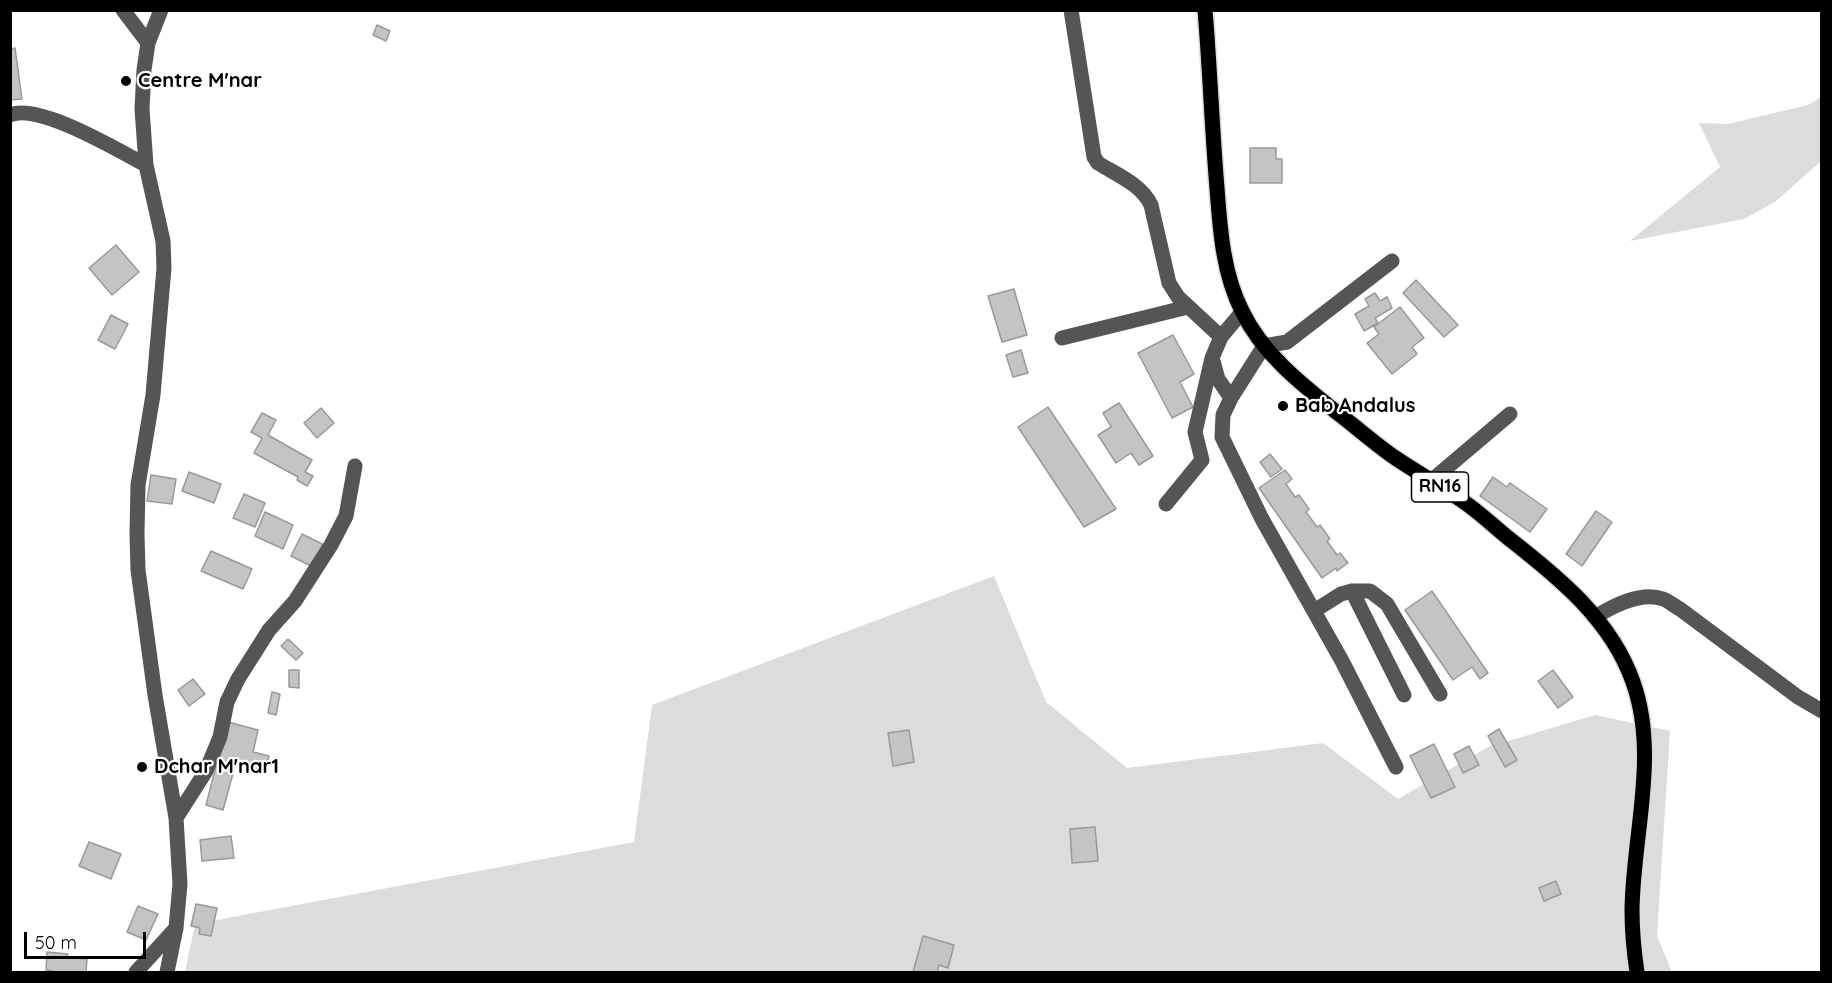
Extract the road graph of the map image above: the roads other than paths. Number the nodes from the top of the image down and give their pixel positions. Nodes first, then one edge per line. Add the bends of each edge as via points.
1 (123, 10) edge
2 (161, 10) edge
3 (1071, 10) edge
4 (1205, 10) edge
5 (148, 43) junction
6 (10, 115) edge
7 (146, 165) junction
8 (1392, 261) dead end
9 (1188, 307) junction
10 (1242, 312) junction
11 (1062, 338) dead end
12 (1221, 338) junction
13 (1264, 346) junction
14 (1212, 358) junction
15 (1231, 398) junction
16 (1510, 414) dead end
17 (1222, 437) junction
18 (1197, 443) junction
19 (355, 466) dead end
20 (1431, 481) junction
21 (1166, 504) dead end
22 (1352, 591) junction
23 (1314, 611) junction
24 (1595, 617) junction
25 (1440, 694) dead end
26 (1404, 695) dead end
27 (1821, 711) edge
28 (1396, 767) dead end
29 (176, 818) junction
30 (176, 928) junction
31 (136, 972) edge
32 (167, 972) edge
33 (1637, 972) edge

1 - 5 street
2 - 5 street
3 - 9 street via 1094,157 1146,196 1169,283
4 - 10 main road, RN16 via 1221,241
5 - 7 street via 143,99
6 - 7 street via 26,112 50,117
7 - 29 street via 163,241 164,268 153,396 138,485 138,570
8 - 13 street via 1287,342
9 - 11 street
9 - 12 street
10 - 12 street
10 - 13 main road, RN16
12 - 14 street
13 - 15 street
13 - 20 main road, RN16 via 1292,377 1391,455
14 - 15 street via 1218,379
14 - 18 street via 1195,432
15 - 17 street via 1223,415
16 - 20 street
17 - 18 street
17 - 23 street
18 - 21 street via 1202,460
19 - 29 street via 346,516 295,601 269,630 238,679 206,771
20 - 24 main road, RN16 via 1471,507 1541,563
22 - 23 street
22 - 25 street via 1370,591 1387,604
22 - 26 street
23 - 28 street
24 - 27 street via 1630,601 1662,598
24 - 33 main road, RN16 via 1619,650 1634,682 1645,749 1632,907
29 - 30 street via 180,884
30 - 31 street
30 - 32 street

